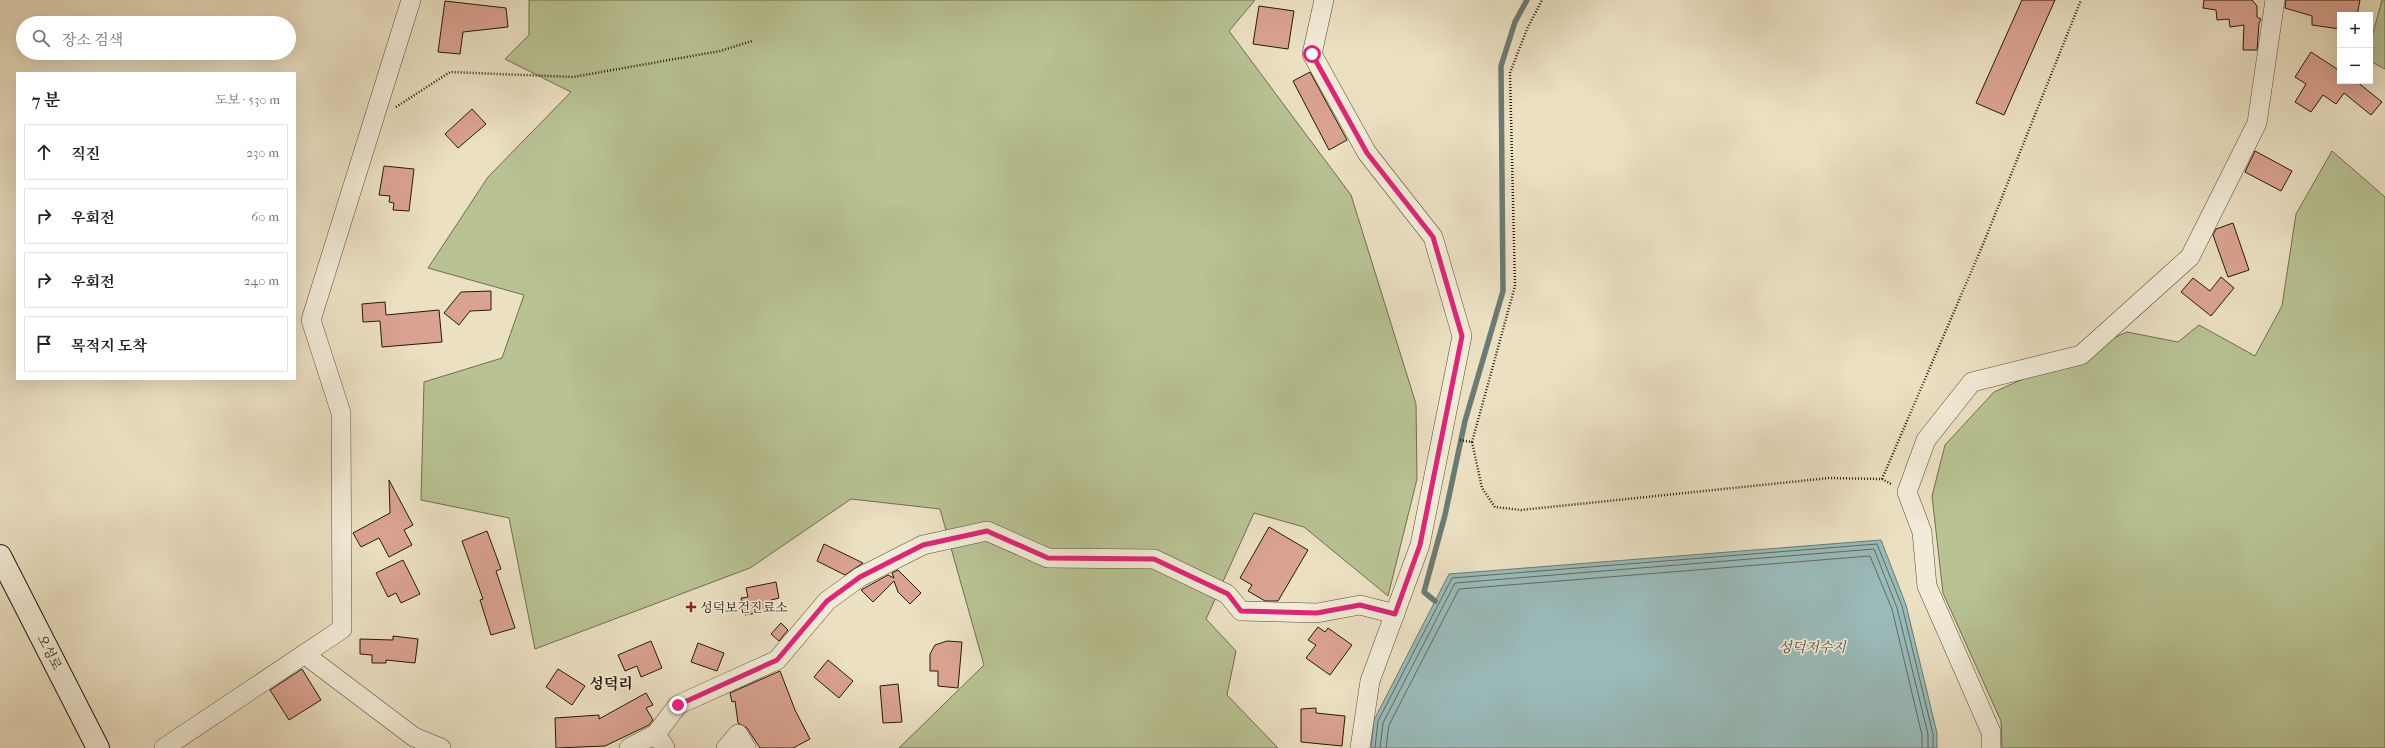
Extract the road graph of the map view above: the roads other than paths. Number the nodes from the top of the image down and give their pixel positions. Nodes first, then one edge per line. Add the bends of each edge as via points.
1 (411, 0) edge
2 (1324, 0) edge
3 (2275, 0) edge
4 (0, 556) edge
5 (1395, 614) junction
6 (304, 654) junction
7 (660, 741) edge
8 (98, 748) edge
9 (164, 748) edge
10 (441, 748) edge
11 (629, 748) edge
12 (726, 748) edge
13 (746, 748) edge
14 (1360, 748) edge
15 (1991, 748) edge

1 - 6 street via 310,320 341,413 342,629
2 - 5 street via 1312,54 1367,153 1433,237 1462,336 1420,545
3 - 15 street via 2257,123 2190,258 2081,355 1972,382 1926,440 1907,492 1922,532 1927,586 1991,732
4 - 8 main road, 오성로
5 - 7 street via 1360,605 1317,613 1241,611 1228,594 1154,559 1048,558 987,531 923,545 860,577 827,601 777,660 678,705
5 - 14 street via 1370,682
6 - 9 street
6 - 10 street via 414,737
7 - 11 street
12 - 13 street via 738,734

